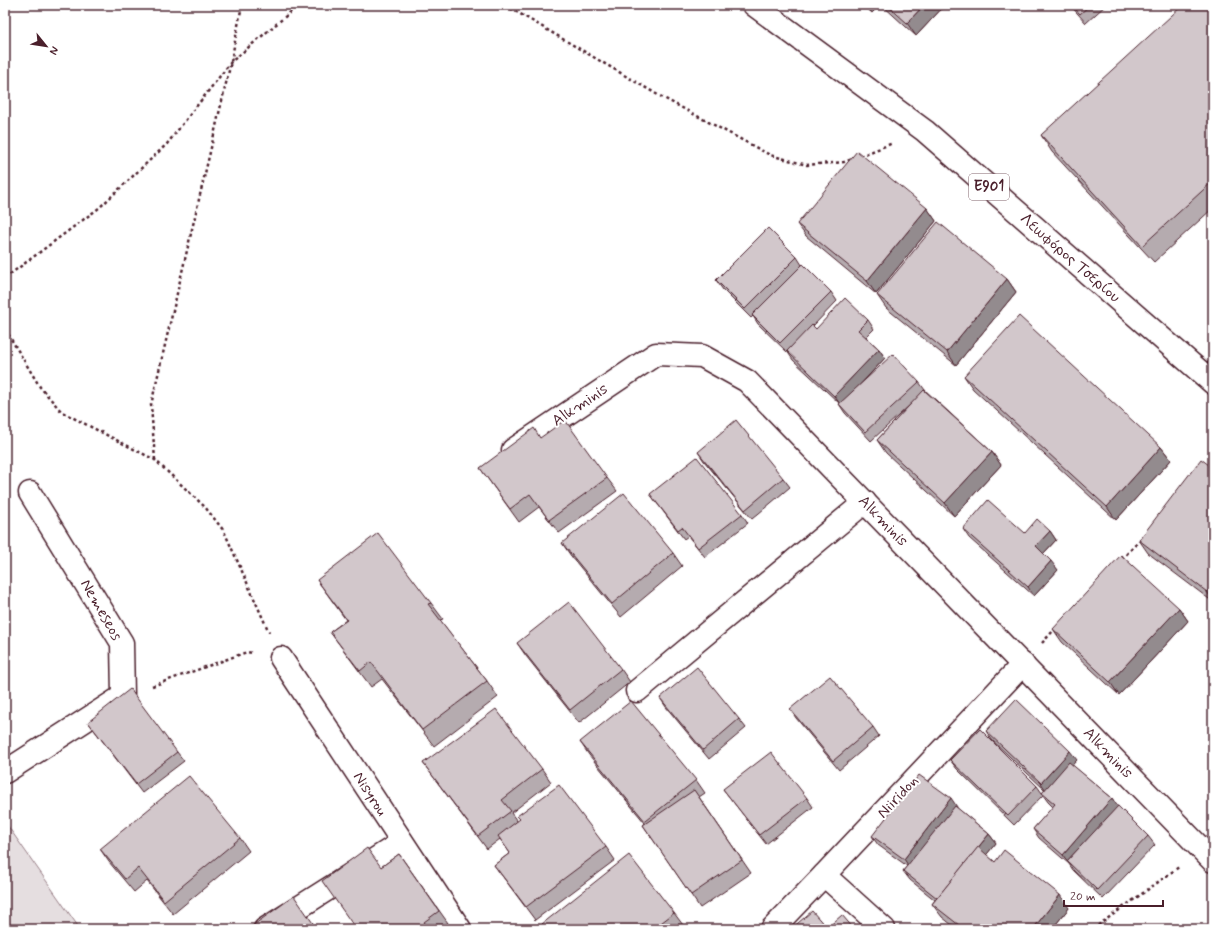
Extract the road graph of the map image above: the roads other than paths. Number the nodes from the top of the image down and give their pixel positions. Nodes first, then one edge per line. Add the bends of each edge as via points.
1 (754, 5) edge
2 (1213, 384) edge
3 (505, 456) edge
4 (30, 493) dead end
5 (866, 502) junction
6 (281, 658) road end
7 (1023, 664) junction
8 (637, 691) dead end
9 (5, 772) edge
10 (402, 842) junction
11 (1207, 855) edge
12 (824, 875) junction
13 (265, 929) edge
14 (460, 929) edge
15 (772, 929) edge
16 (884, 929) edge

1 - 2 street, Λεωφόρος Τσερίου / E901 via 925,131
3 - 5 street, Alkminis via 656,354 702,356 747,381
4 - 9 street, Nemeseos via 122,643 123,696
5 - 7 street, Alkminis
5 - 8 street
6 - 10 street, Nisyrou
7 - 11 street, Alkminis
7 - 12 street, Niiridon
10 - 13 street
10 - 14 street, Nisyrou
12 - 15 street, Niiridon
12 - 16 street

